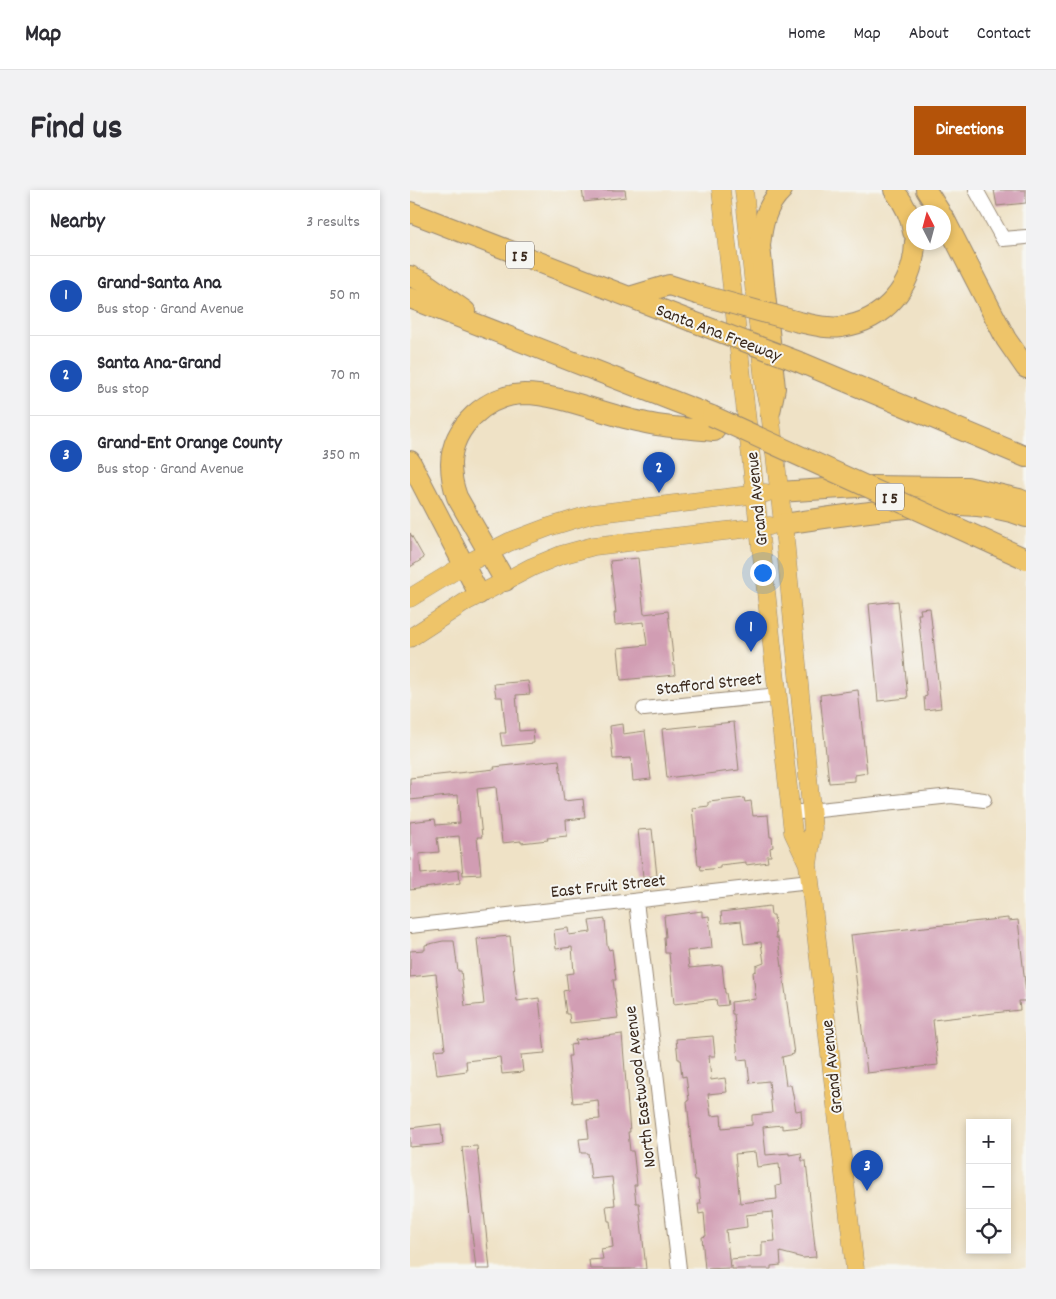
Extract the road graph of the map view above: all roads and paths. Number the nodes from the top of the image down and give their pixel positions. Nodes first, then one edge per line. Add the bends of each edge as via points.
1 (721, 190) edge
2 (744, 190) edge
3 (782, 190) edge
4 (894, 190) edge
5 (926, 190) edge
6 (976, 190) edge
7 (936, 205) edge
8 (906, 209) edge
9 (410, 212) edge
10 (951, 232) edge
11 (1026, 237) edge
12 (915, 250) edge
13 (410, 276) edge
14 (629, 297) junction
15 (410, 298) edge
16 (491, 330) junction
17 (1026, 368) edge
18 (770, 412) junction
19 (713, 424) junction
20 (1026, 458) edge
21 (410, 461) edge
22 (779, 492) junction
23 (756, 494) junction
24 (1026, 502) edge
25 (1026, 517) edge
26 (783, 524) junction
27 (759, 527) junction
28 (489, 552) junction
29 (1026, 559) edge
30 (464, 565) junction
31 (505, 581) junction
32 (479, 594) junction
33 (410, 598) edge
34 (410, 638) edge
35 (778, 695) junction
36 (644, 709) dead end
37 (984, 800) dead end
38 (811, 811) junction
39 (791, 813) junction
40 (809, 873) junction
41 (636, 901) junction
42 (410, 926) edge
43 (679, 1269) edge
44 (855, 1269) edge

1 - 23 main road, Grand Avenue
2 - 18 main road, Grand Avenue via 765,391
3 - 18 highway via 768,208 761,228 760,246 775,388
4 - 8 highway
5 - 7 highway
6 - 11 street via 1003,239
9 - 14 highway, Santa Ana Freeway / I 5
10 - 17 highway via 1006,339
12 - 14 highway, bridge via 912,271 893,301 877,314 840,327 819,327 669,285
13 - 16 highway via 424,282
14 - 20 highway, Santa Ana Freeway / I 5, bridge via 802,363
15 - 16 highway
16 - 19 highway
18 - 22 main road, Grand Avenue
19 - 28 highway via 643,423 535,395 514,395 489,404 466,423 456,442 451,462 457,497
19 - 29 highway, I 5, bridge via 754,436
21 - 30 highway
22 - 23 main road
22 - 24 highway via 872,486 949,486
22 - 26 main road, Grand Avenue
23 - 27 main road, Grand Avenue
23 - 28 main road via 592,514 549,527
25 - 26 highway via 981,506 947,505
26 - 27 main road
26 - 38 main road, Grand Avenue
27 - 31 main road via 594,546 561,555
27 - 35 main road, Grand Avenue
28 - 30 main road
28 - 31 highway
30 - 32 highway
30 - 33 main road
31 - 32 main road
32 - 34 main road
35 - 36 street, Stafford Street
35 - 39 main road, Grand Avenue
37 - 38 street via 951,796
38 - 39 street
38 - 40 main road, Grand Avenue via 813,828
39 - 40 main road, Grand Avenue via 793,832
40 - 41 street, East Fruit Street
40 - 44 main road, Grand Avenue
41 - 42 street, East Fruit Street
41 - 43 street, North Eastwood Avenue

